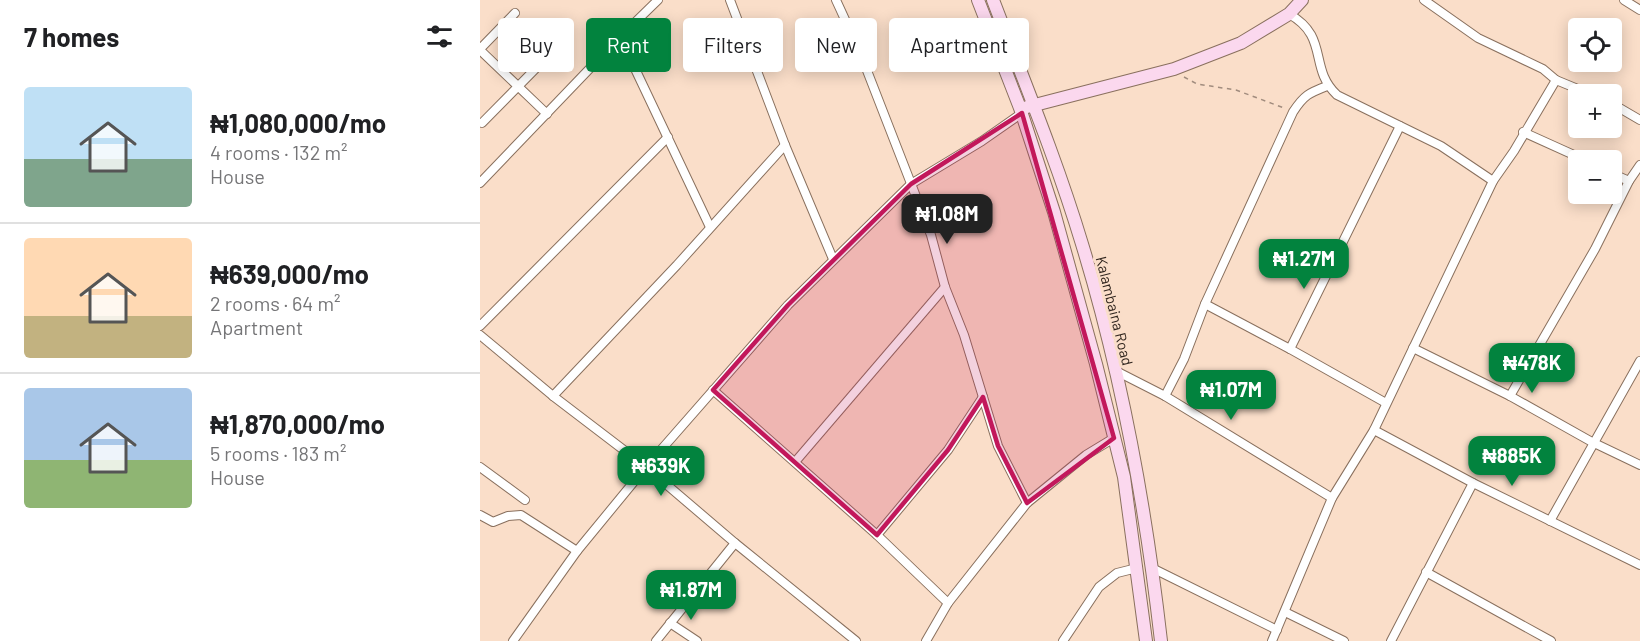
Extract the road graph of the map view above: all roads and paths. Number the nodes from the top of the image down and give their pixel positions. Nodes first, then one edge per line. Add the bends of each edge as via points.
1 (658, 0) edge
2 (730, 0) edge
3 (836, 0) edge
4 (978, 0) edge
5 (993, 0) edge
6 (1302, 0) edge
7 (1424, 0) edge
8 (1624, 0) edge
9 (1640, 10) edge
10 (514, 13) dead end
11 (1290, 14) junction
12 (640, 18) edge
13 (480, 50) edge
14 (1174, 69) junction
15 (533, 72) edge
16 (587, 72) edge
17 (637, 72) edge
18 (1556, 80) junction
19 (1568, 85) edge
20 (1327, 86) junction
21 (518, 87) junction
22 (1034, 107) junction
23 (1622, 109) edge
24 (1021, 110) junction
25 (1293, 112) junction
26 (547, 114) junction
27 (1640, 120) edge
28 (482, 123) dead end
29 (1400, 126) junction
30 (1523, 132) junction
31 (668, 137) junction
32 (786, 145) junction
33 (1568, 152) edge
34 (1640, 165) edge
35 (1622, 178) edge
36 (1492, 181) junction
37 (1629, 181) junction
38 (480, 183) edge
39 (911, 184) junction
40 (710, 227) junction
41 (833, 260) junction
42 (945, 287) junction
43 (1205, 304) junction
44 (480, 326) edge
45 (480, 335) edge
46 (1413, 348) junction
47 (1290, 349) junction
48 (1640, 361) edge
49 (1114, 370) junction
50 (713, 390) junction
51 (553, 396) junction
52 (1165, 396) junction
53 (1510, 396) junction
54 (983, 397) junction
55 (1386, 403) junction
56 (1374, 430) junction
57 (1114, 438) junction
58 (1592, 442) junction
59 (795, 462) junction
60 (1640, 465) edge
61 (480, 467) edge
62 (646, 467) junction
63 (1473, 483) junction
64 (1332, 498) junction
65 (525, 500) dead end
66 (1027, 503) junction
67 (480, 515) edge
68 (1550, 521) junction
69 (876, 535) junction
70 (735, 543) junction
71 (578, 551) junction
72 (1640, 565) edge
73 (1137, 568) junction
74 (1152, 568) junction
75 (1426, 572) junction
76 (948, 603) junction
77 (1285, 612) junction
78 (670, 623) junction
79 (1277, 630) junction
80 (513, 641) edge
81 (656, 641) edge
82 (697, 641) edge
83 (856, 641) edge
84 (926, 641) edge
85 (1063, 641) edge
86 (1146, 641) edge
87 (1161, 641) edge
88 (1272, 641) edge
89 (1344, 641) edge
90 (1391, 641) edge
91 (1551, 641) edge

1 - 12 street
2 - 32 street
3 - 39 street
4 - 24 main road, Kalambaina Road
5 - 22 main road, Kalambaina Road
6 - 11 main road
7 - 18 street via 1478,38 1543,69
8 - 9 street
10 - 13 street
11 - 14 main road via 1241,43
11 - 20 street via 1308,27 1314,37
13 - 21 street
14 - 22 main road
14 - 25 path via 1197,84 1236,90
15 - 21 street
16 - 26 street
17 - 31 street
18 - 19 street
18 - 30 street
20 - 25 street via 1302,98
20 - 29 street via 1337,95
21 - 26 street
21 - 28 street
22 - 24 main road
22 - 49 main road, Kalambaina Road via 1083,246
23 - 27 street
24 - 39 street via 982,141
24 - 57 main road, Kalambaina Road via 1054,212
25 - 43 street
26 - 38 street
29 - 36 street via 1441,146
29 - 47 street
30 - 33 street
30 - 36 street
31 - 40 street
31 - 44 street
32 - 40 street
32 - 41 street
34 - 37 street
35 - 37 street
36 - 46 street
37 - 53 street via 1595,249
39 - 41 street
39 - 42 street via 931,235
40 - 51 street
41 - 50 street
42 - 54 street
42 - 59 street
43 - 47 street
43 - 52 street
45 - 51 street
46 - 53 street
46 - 55 street
47 - 55 street
48 - 58 street
49 - 52 street
49 - 74 main road, Kalambaina Road
50 - 59 street
50 - 62 street
51 - 62 street
52 - 64 street
53 - 58 street
54 - 66 street via 998,446
54 - 69 street via 948,450
55 - 56 street
56 - 63 street
56 - 64 street
57 - 66 street via 1086,455
57 - 73 main road, Kalambaina Road via 1124,477
58 - 60 street
58 - 68 street
59 - 69 street
61 - 65 street
62 - 70 street
62 - 71 street
63 - 68 street
63 - 75 street
64 - 77 street
66 - 76 street
67 - 71 street via 493,522 521,515
68 - 72 street
69 - 76 street
70 - 78 street
70 - 83 street
71 - 80 street
73 - 85 street via 1117,573 1099,587
73 - 86 main road, Kalambaina Road
74 - 79 street
74 - 87 main road, Kalambaina Road
75 - 90 street
75 - 91 street
76 - 84 street
77 - 79 street
77 - 89 street
78 - 81 street
78 - 82 street
79 - 88 street

